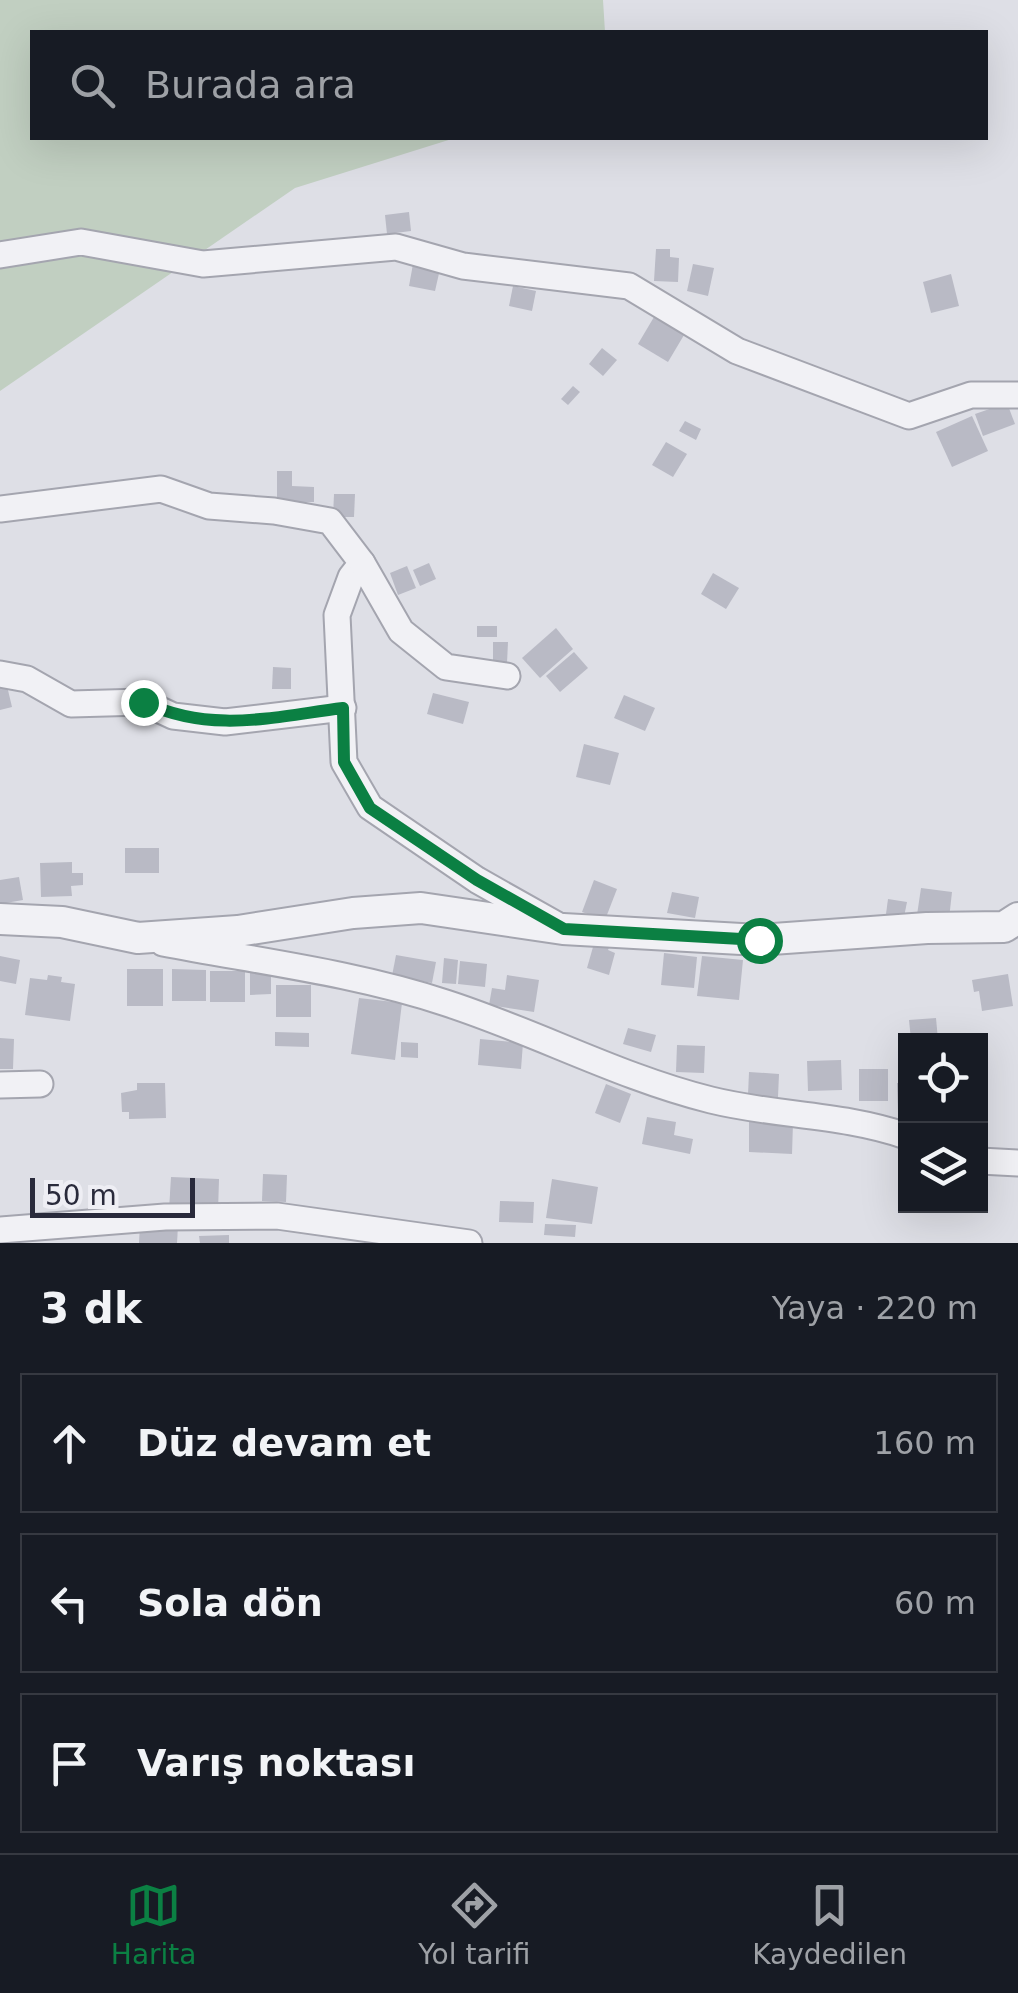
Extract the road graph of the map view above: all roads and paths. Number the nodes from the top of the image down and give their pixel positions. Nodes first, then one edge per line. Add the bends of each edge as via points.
1 (0, 254) edge
2 (1018, 394) edge
3 (0, 509) edge
4 (362, 562) junction
5 (0, 674) edge
6 (507, 676) dead end
7 (343, 708) junction
8 (1018, 918) edge
9 (0, 920) edge
10 (564, 929) junction
11 (138, 938) junction
12 (40, 1084) dead end
13 (0, 1085) edge
14 (898, 1133) edge
15 (988, 1161) edge
16 (1018, 1162) edge
17 (0, 1230) edge
18 (469, 1243) edge

1 - 2 street via 81,242 203,264 396,247 463,266 629,286 737,351 909,416 971,395
3 - 4 street via 161,489 209,506 330,521
4 - 6 street via 401,632 446,667
4 - 7 street via 337,615
5 - 7 street via 71,704 143,702 173,716 225,722
7 - 10 street via 344,762 370,808
8 - 10 street via 1004,927 759,940
9 - 11 street via 62,922
10 - 11 street via 422,908
11 - 14 street via 446,1002 604,1066 712,1100
12 - 13 street
15 - 16 street
17 - 18 street via 276,1216

